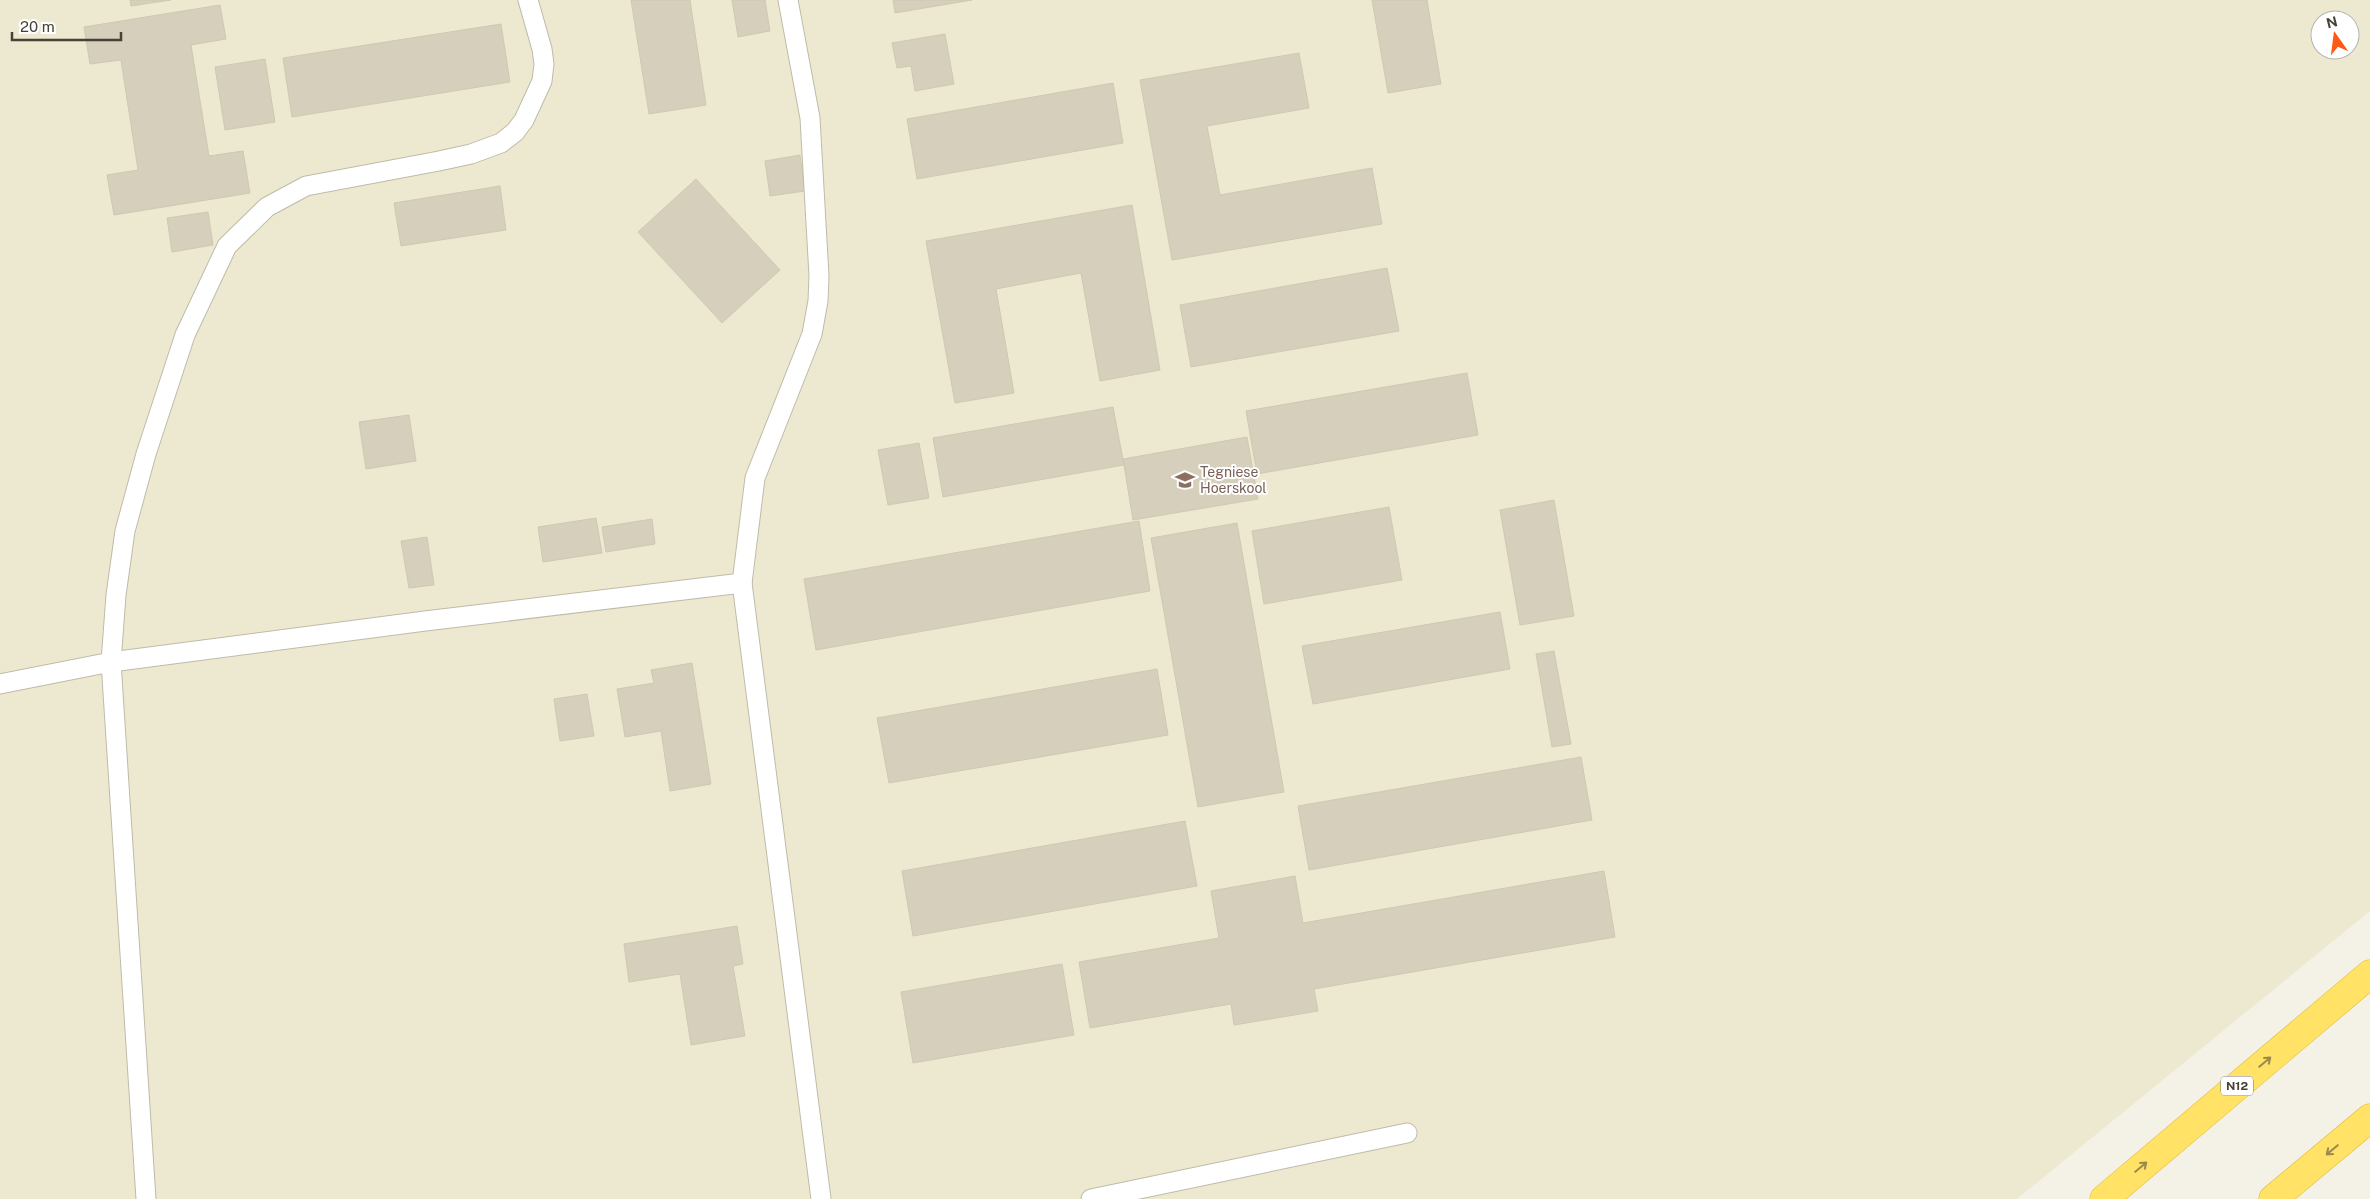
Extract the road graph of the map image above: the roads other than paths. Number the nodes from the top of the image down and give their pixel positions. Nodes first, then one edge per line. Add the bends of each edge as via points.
1 (528, 0) edge
2 (788, 0) edge
3 (742, 583) junction
4 (111, 662) junction
5 (0, 684) edge
6 (2370, 974) edge
7 (2370, 1118) edge
8 (1407, 1133) dead end
9 (146, 1199) edge
10 (821, 1199) edge
11 (1091, 1199) edge
12 (2104, 1199) edge
13 (2273, 1199) edge

1 - 4 lane via 544,64 542,81 515,132 501,143 471,154 306,186 267,207 227,246 185,335 146,454 125,531
2 - 3 lane via 810,118 820,276 812,334 755,478
3 - 4 lane
3 - 10 lane
4 - 5 lane
4 - 9 lane
12 -> 6 highway, N12
7 -> 13 highway
8 - 11 lane

